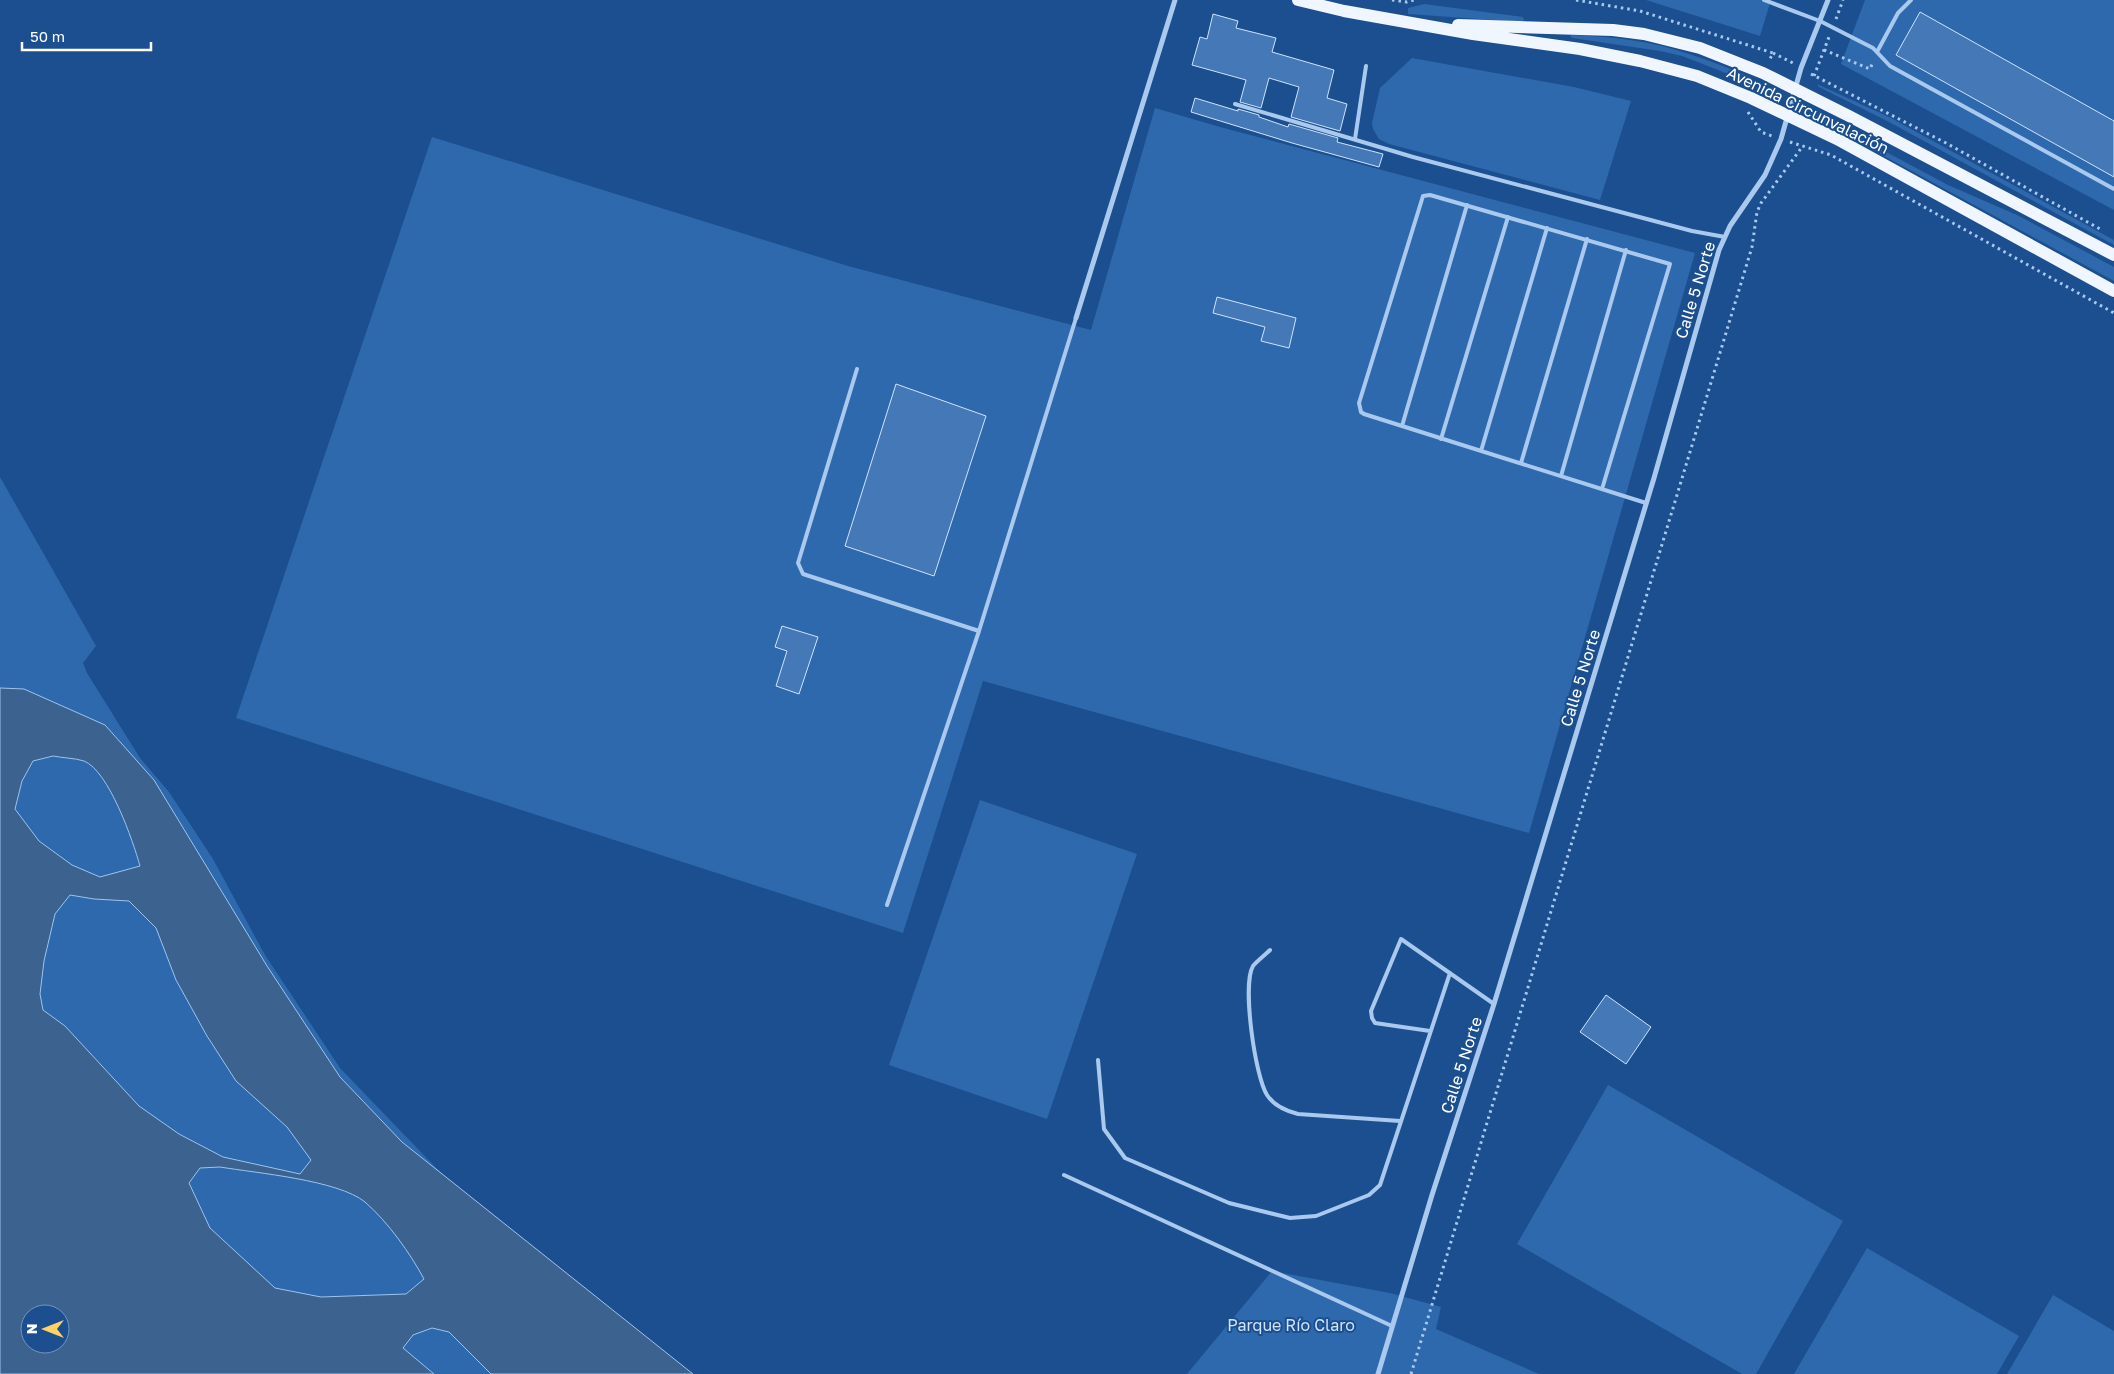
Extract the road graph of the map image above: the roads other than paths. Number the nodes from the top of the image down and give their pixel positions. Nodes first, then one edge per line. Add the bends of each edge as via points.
1 (1175, 0) edge
2 (1298, 0) edge
3 (1764, 0) edge
4 (1828, 0) edge
5 (1911, 0) edge
6 (1820, 21) junction
7 (1433, 26) junction
8 (1877, 52) junction
9 (1366, 66) dead end
10 (1796, 90) junction
11 (1235, 104) dead end
12 (1788, 116) junction
13 (1355, 139) junction
14 (2114, 189) edge
15 (1467, 206) junction
16 (1508, 217) junction
17 (1547, 228) junction
18 (1725, 236) junction
19 (1587, 239) junction
20 (1626, 250) junction
21 (2114, 255) edge
22 (2114, 290) edge
23 (1076, 318) joint
24 (858, 369) dead end
25 (1402, 426) junction
26 (1442, 439) junction
27 (1481, 451) junction
28 (1520, 463) junction
29 (1561, 476) junction
30 (1602, 489) junction
31 (1646, 503) junction
32 (979, 631) junction
33 (887, 905) dead end
34 (1270, 950) dead end
35 (1450, 973) junction
36 (1494, 1004) junction
37 (1430, 1031) junction
38 (1098, 1060) dead end
39 (1400, 1122) junction
40 (1064, 1175) dead end
41 (1392, 1326) junction
42 (1378, 1374) edge

1 - 23 street
2 - 7 main road, Avenida Circunvalación
3 - 6 lane
4 - 6 street, Calle 5 Norte
5 - 8 lane via 1898,13
6 - 8 lane
6 - 10 street, Calle 5 Norte via 1801,68
7 - 10 main road, Avenida Circunvalación via 1636,32 1700,48
7 - 12 main road, Avenida Circunvalación via 1649,63 1697,76
8 - 14 lane via 1890,66
9 - 13 lane
10 - 12 street, Calle 5 Norte
10 - 21 main road, Avenida Circunvalación
11 - 13 lane
12 - 18 street, Calle 5 Norte via 1765,175
12 - 22 main road, Avenida Circunvalación via 1837,139
13 - 18 lane via 1648,220
15 - 16 lane
15 - 25 lane
15 - 25 lane via 1430,195 1421,199 1359,403 1364,414
16 - 17 lane
16 - 26 lane
17 - 19 lane
17 - 27 lane
18 - 31 street, Calle 5 Norte
19 - 20 lane
19 - 28 lane
20 - 29 lane
20 - 30 lane via 1670,266
23 - 32 lane
24 - 32 lane via 798,563 799,569 803,574
25 - 26 lane
26 - 27 lane
27 - 28 lane
28 - 29 lane
29 - 30 lane
30 - 31 lane
31 - 36 street, Calle 5 Norte
32 - 33 lane
34 - 39 lane via 1253,966 1250,986 1251,1036 1266,1095 1287,1111 1298,1114
35 - 36 lane
35 - 37 lane
35 - 37 lane via 1401,939 1371,1011 1375,1023
36 - 41 street, Calle 5 Norte
37 - 39 lane
38 - 39 lane via 1104,1129 1125,1158 1229,1204 1290,1218 1316,1216 1369,1195 1380,1185
40 - 41 lane
41 - 42 street, Calle 5 Norte

